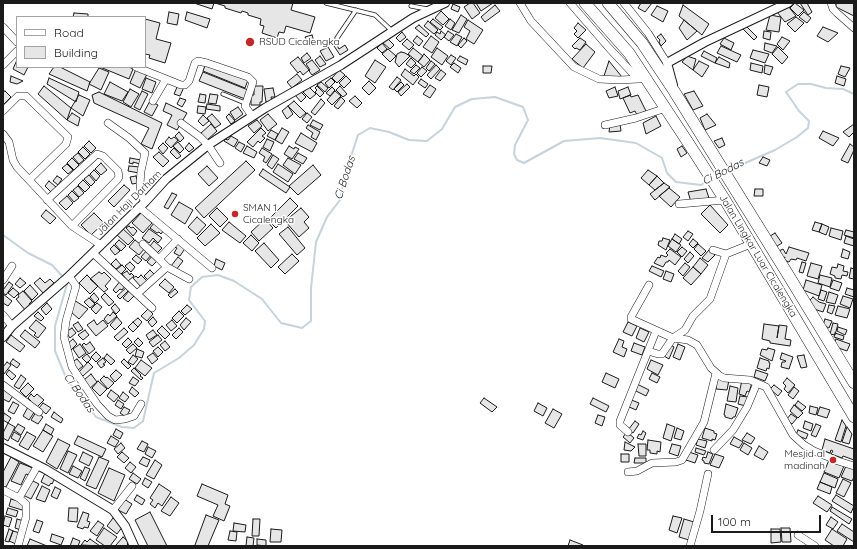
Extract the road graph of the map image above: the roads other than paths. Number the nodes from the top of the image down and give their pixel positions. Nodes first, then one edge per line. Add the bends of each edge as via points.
1 (326, 3) edge
2 (444, 3) edge
3 (520, 3) edge
4 (570, 3) edge
5 (585, 3) edge
6 (608, 3) edge
7 (624, 3) edge
8 (788, 3) edge
9 (831, 3) edge
10 (411, 6) dead end
11 (356, 10) junction
12 (430, 10) junction
13 (3, 27) edge
14 (854, 28) edge
15 (393, 32) junction
16 (337, 38) dead end
17 (16, 41) edge
18 (16, 53) edge
19 (667, 63) junction
20 (3, 65) edge
21 (139, 68) edge
22 (166, 78) junction
23 (642, 79) junction
24 (674, 91) junction
25 (223, 94) dead end
26 (153, 101) dead end
27 (245, 103) junction
28 (666, 108) junction
29 (3, 111) edge
30 (252, 116) junction
31 (108, 123) dead end
32 (181, 123) dead end
33 (605, 125) dead end
34 (3, 134) edge
35 (208, 145) junction
36 (220, 163) dead end
37 (30, 179) junction
38 (723, 198) junction
39 (47, 200) junction
40 (679, 204) dead end
41 (142, 205) junction
42 (72, 226) junction
43 (178, 239) junction
44 (143, 244) dead end
45 (751, 244) junction
46 (101, 245) junction
47 (713, 250) dead end
48 (93, 253) junction
49 (726, 254) junction
50 (159, 259) junction
51 (12, 266) dead end
52 (168, 267) junction
53 (212, 268) dead end
54 (68, 277) junction
55 (189, 279) dead end
56 (3, 280) edge
57 (649, 285) dead end
58 (137, 294) junction
59 (152, 308) dead end
60 (3, 315) edge
61 (12, 326) junction
62 (656, 331) junction
63 (3, 337) edge
64 (673, 338) junction
65 (648, 351) junction
66 (716, 373) junction
67 (757, 383) junction
68 (854, 383) edge
69 (3, 385) edge
70 (141, 404) dead end
71 (39, 412) dead end
72 (854, 417) edge
73 (628, 432) dead end
74 (3, 448) edge
75 (714, 450) dead end
76 (38, 465) junction
77 (854, 466) edge
78 (628, 472) dead end
79 (708, 474) dead end
80 (132, 486) dead end
81 (3, 490) edge
82 (19, 498) junction
83 (113, 510) junction
84 (798, 535) dead end
85 (18, 546) edge
86 (134, 546) edge
87 (690, 546) edge
88 (815, 546) edge

1 - 11 lane
2 - 12 street, Jalan Haji Darham
3 - 23 street via 531,21 574,67 599,79
4 - 23 street via 608,48
5 - 23 highway, Jalan Lingkar Luar Cicalengka via 629,53
6 - 24 highway, Jalan Lingkar Luar Cicalengka via 642,43
7 - 19 street via 648,33
8 - 19 street
9 - 14 street via 833,9
10 - 12 lane
11 - 15 lane via 376,15
11 - 16 lane
12 - 15 street, Jalan Haji Darham
13 - 17 street
15 - 30 street, Jalan Haji Darham
18 - 20 street
19 - 24 street
21 - 22 street
22 - 26 street
22 - 27 street via 185,85 195,63 207,63 250,78 253,82
23 - 28 highway, Jalan Lingkar Luar Cicalengka
24 - 68 highway, Jalan Lingkar Luar Cicalengka
25 - 27 lane
27 - 30 street
28 - 33 street
28 - 38 highway, Jalan Lingkar Luar Cicalengka
29 - 37 street via 18,96 26,96 68,137 66,144
30 - 35 street, Jalan Haji Darham
31 - 41 street via 125,134 145,154 140,184
32 - 35 street
34 - 37 street via 9,142 17,167
35 - 36 street
35 - 41 street, Jalan Haji Darham via 166,179
37 - 39 street
38 - 40 street
38 - 45 highway, Jalan Lingkar Luar Cicalengka
39 - 42 street
39 - 42 street via 97,154 103,156 118,172 119,177
41 - 43 street
41 - 46 street, Jalan Haji Darham
42 - 46 street
43 - 50 street
43 - 53 street
44 - 50 street
45 - 49 street
45 - 72 highway, Jalan Lingkar Luar Cicalengka
46 - 48 street, Jalan Haji Darham
47 - 49 street
48 - 54 street, Jalan Haji Darham
48 - 58 street
49 - 64 street via 710,300 693,316 685,330
50 - 52 street
51 - 56 street
52 - 55 street
52 - 58 street
54 - 61 street, Jalan Haji Darham
54 - 70 street via 76,286 64,337 72,367 97,404 115,420 134,416
57 - 62 street via 631,318
58 - 59 street
60 - 61 street
61 - 63 street
62 - 64 street
62 - 65 street
64 - 65 street via 662,355
64 - 66 street via 688,340 697,345
65 - 73 street via 620,421 620,425
66 - 67 street via 724,378
66 - 78 street via 704,422 682,460 652,463 637,471
67 - 75 street via 747,407
67 - 77 street via 766,387 793,435 804,445
69 - 71 street
74 - 76 street
76 - 82 street
76 - 83 street
79 - 87 street
80 - 83 street
81 - 82 street
82 - 85 street via 26,504 26,517
83 - 86 street via 125,526
84 - 88 street

